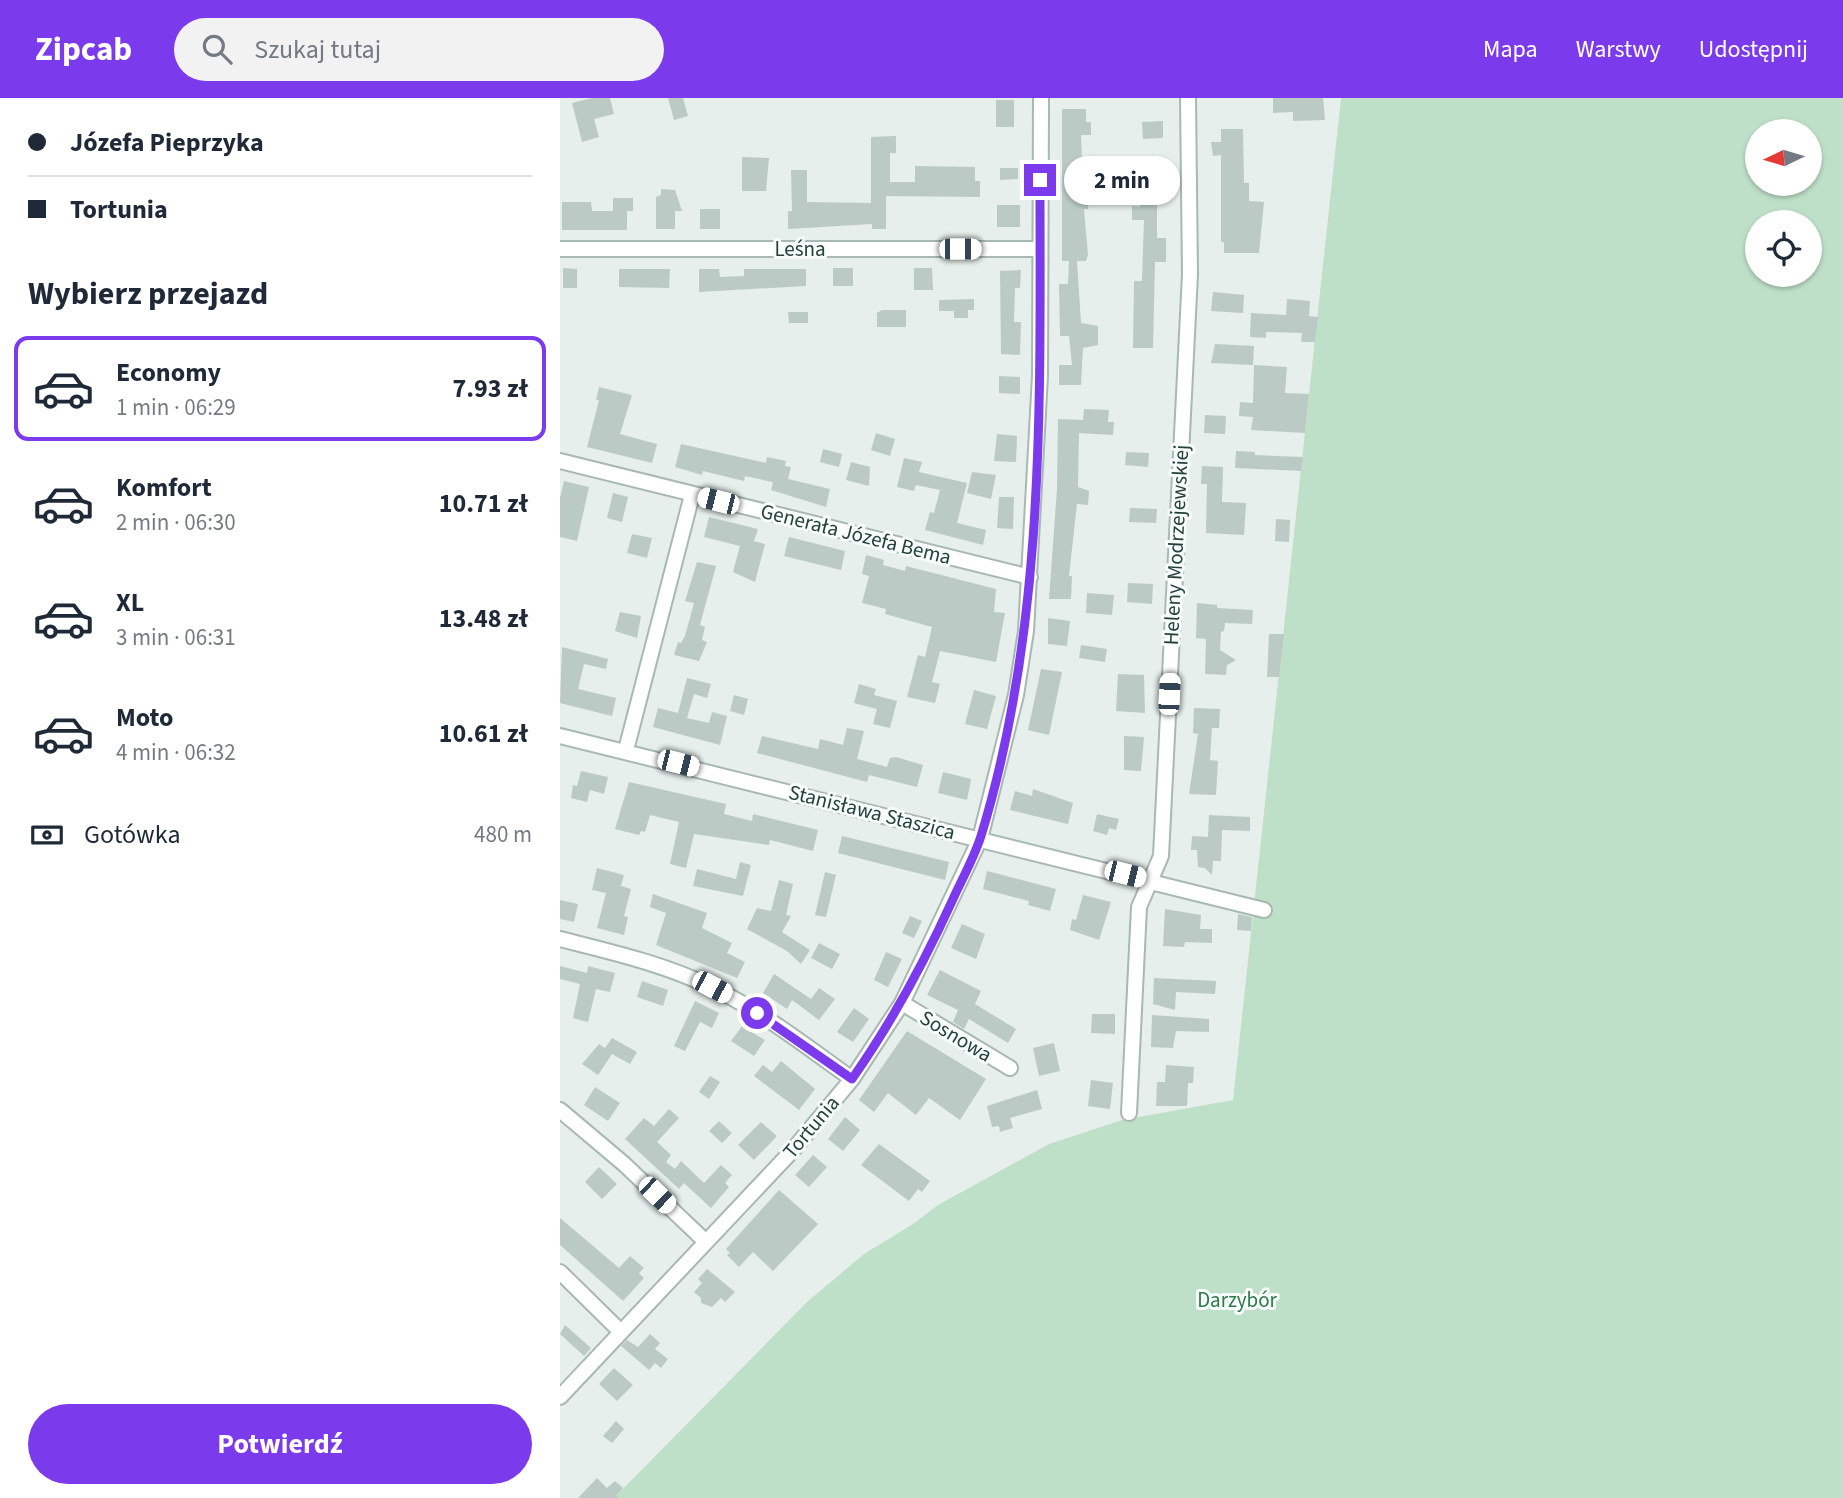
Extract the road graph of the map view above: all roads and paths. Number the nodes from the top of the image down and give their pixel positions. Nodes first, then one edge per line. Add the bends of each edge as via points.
1 (1041, 98) edge
2 (1188, 98) edge
3 (560, 249) edge
4 (1040, 249) junction
5 (560, 461) edge
6 (692, 495) junction
7 (1030, 577) junction
8 (560, 736) edge
9 (626, 750) junction
10 (980, 839) junction
11 (1149, 880) junction
12 (1264, 910) dead end
13 (560, 939) edge
14 (902, 1003) junction
15 (1010, 1068) dead end
16 (852, 1079) junction
17 (560, 1110) edge
18 (1129, 1113) dead end
19 (706, 1242) junction
20 (560, 1272) edge
21 (621, 1332) junction
22 (560, 1397) edge

1 - 4 street, Tortunia
2 - 11 street, Heleny Modrzejewskiej via 1191,274 1163,829 1161,856
3 - 4 street, Leśna
4 - 7 street, Tortunia via 1040,390
5 - 6 street, Generała Józefa Bema
6 - 7 street, Generała Józefa Bema
6 - 9 street
7 - 10 street, Tortunia via 1016,695
8 - 9 street, Stanisława Staszica
9 - 10 street, Stanisława Staszica
10 - 11 street, Stanisława Staszica
10 - 14 street, Tortunia
11 - 12 street, Stanisława Staszica
11 - 18 street, Heleny Modrzejewskiej via 1139,907
13 - 16 street via 712,987
14 - 15 street, Sosnowa
14 - 16 street, Tortunia
16 - 19 street, Tortunia
17 - 19 street
19 - 21 street, Tortunia
20 - 21 street
21 - 22 street, Tortunia

